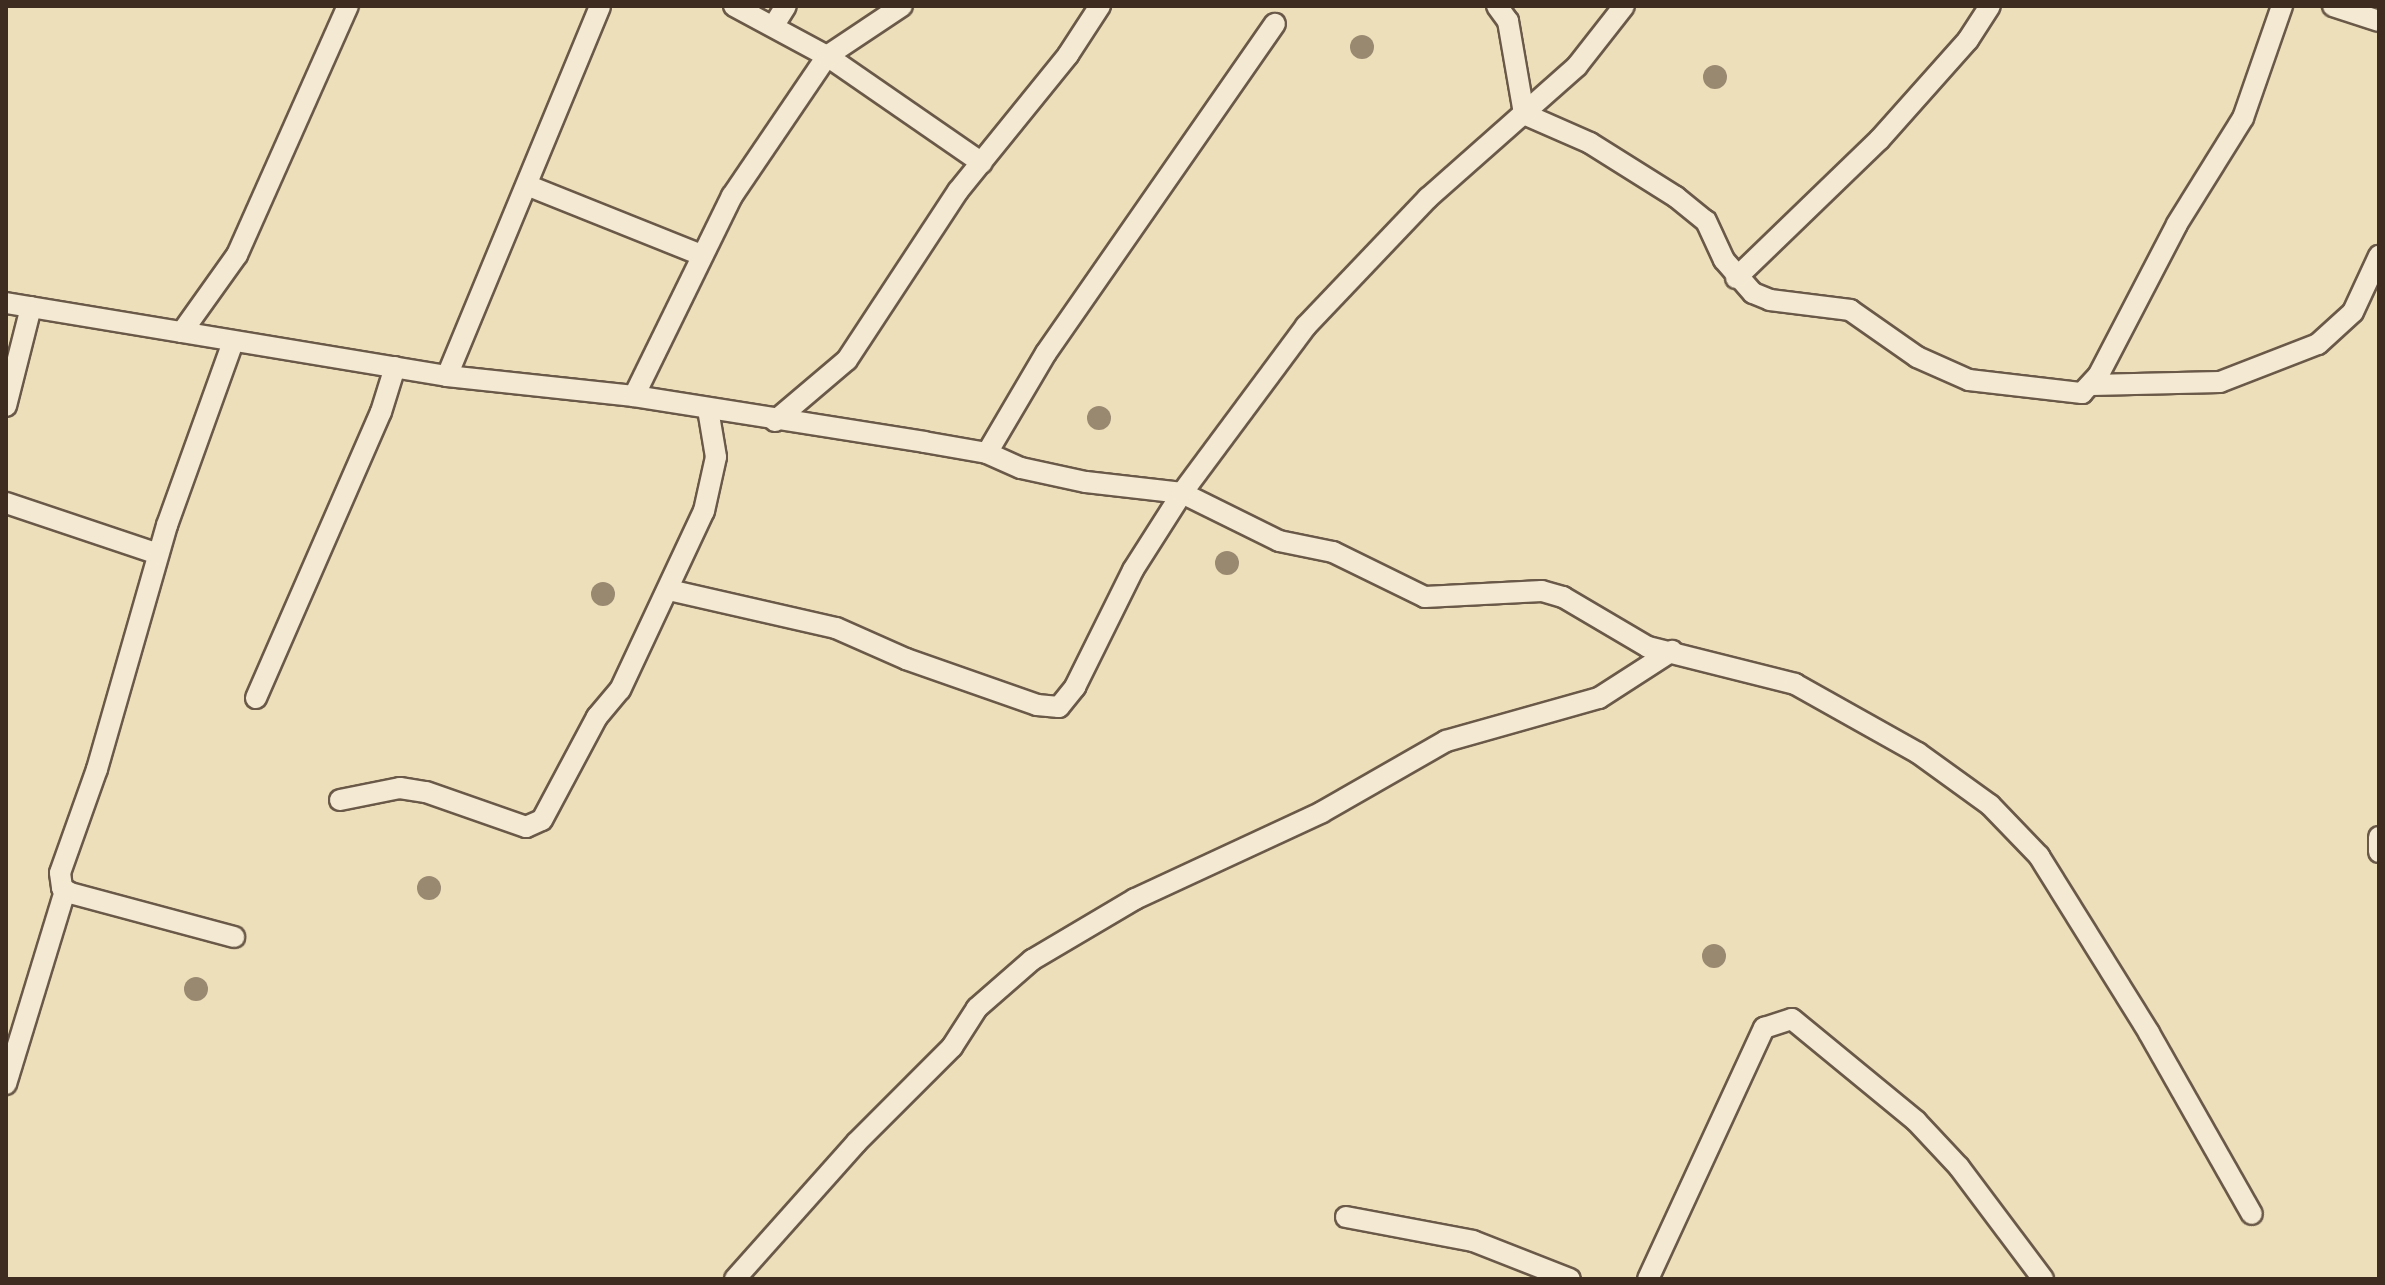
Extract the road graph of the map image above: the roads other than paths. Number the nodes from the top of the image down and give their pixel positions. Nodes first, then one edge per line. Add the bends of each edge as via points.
1 (348, 6) edge
2 (600, 6) edge
3 (734, 6) edge
4 (786, 6) edge
5 (902, 6) edge
6 (1100, 6) edge
7 (1497, 6) edge
8 (1624, 6) edge
9 (1990, 6) edge
10 (2282, 6) edge
11 (2333, 6) edge
12 (2379, 21) edge
13 (1275, 24) dead end
14 (774, 25) junction
15 (827, 56) junction
16 (1524, 114) junction
17 (982, 163) junction
18 (529, 186) junction
19 (699, 254) junction
20 (2379, 256) edge
21 (1736, 278) junction
22 (6, 303) edge
23 (31, 307) junction
24 (182, 332) junction
25 (233, 342) junction
26 (395, 367) junction
27 (447, 376) junction
28 (2092, 385) junction
29 (634, 396) junction
30 (6, 406) edge
31 (708, 409) junction
32 (775, 421) junction
33 (987, 453) junction
34 (1182, 493) junction
35 (6, 503) edge
36 (158, 554) junction
37 (669, 590) junction
38 (1672, 651) junction
39 (256, 698) dead end
40 (340, 800) dead end
41 (2379, 837) edge
42 (2379, 852) edge
43 (65, 891) junction
44 (234, 937) dead end
45 (6, 1084) edge
46 (2252, 1214) dead end
47 (1346, 1217) dead end
48 (735, 1279) edge
49 (1570, 1279) edge
50 (1648, 1279) edge
51 (2043, 1279) edge

1 - 24 street via 237,255
2 - 18 street
3 - 14 street
4 - 14 street
5 - 15 street
6 - 17 street
7 - 16 street via 1508,21
8 - 16 street via 1577,66
9 - 21 street via 1968,40 1879,140
10 - 28 street via 2243,118 2177,224
11 - 12 street
13 - 33 street via 1046,353
14 - 15 street
15 - 17 street
15 - 19 street
16 - 21 street via 1590,143 1676,197 1706,221
16 - 34 street via 1428,198 1315,316
17 - 32 street via 847,360
18 - 19 street
18 - 27 street
19 - 29 street
20 - 28 street via 2353,312 2318,344 2220,382
21 - 28 street via 1770,300 1850,310 1917,357 1969,380 2076,394
22 - 23 street
23 - 24 street
23 - 30 street
24 - 25 street
25 - 26 street
25 - 36 street
26 - 27 street
26 - 39 street via 381,412
27 - 29 street
29 - 31 street
31 - 32 street
31 - 37 street via 715,428 714,481
32 - 33 street
33 - 34 street via 1021,468 1086,482
34 - 37 street via 1133,570 1075,687 1059,707 1037,705 906,659 836,628
34 - 38 street via 1279,541 1333,552 1425,597 1542,591 1563,597 1621,635
35 - 36 street
36 - 43 street via 97,769 63,859 60,884
37 - 40 street via 620,690 597,717 534,826 400,788
38 - 46 street via 1795,684 1866,721 1990,805 2039,856 2081,919
38 - 48 street via 1599,698 1446,741 1322,812 1135,899 1032,960 985,1000 952,1047 856,1143
41 - 42 street
43 - 44 street
43 - 45 street
47 - 49 street via 1473,1241
50 - 51 street via 1764,1028 1792,1019 1916,1121 1959,1167

